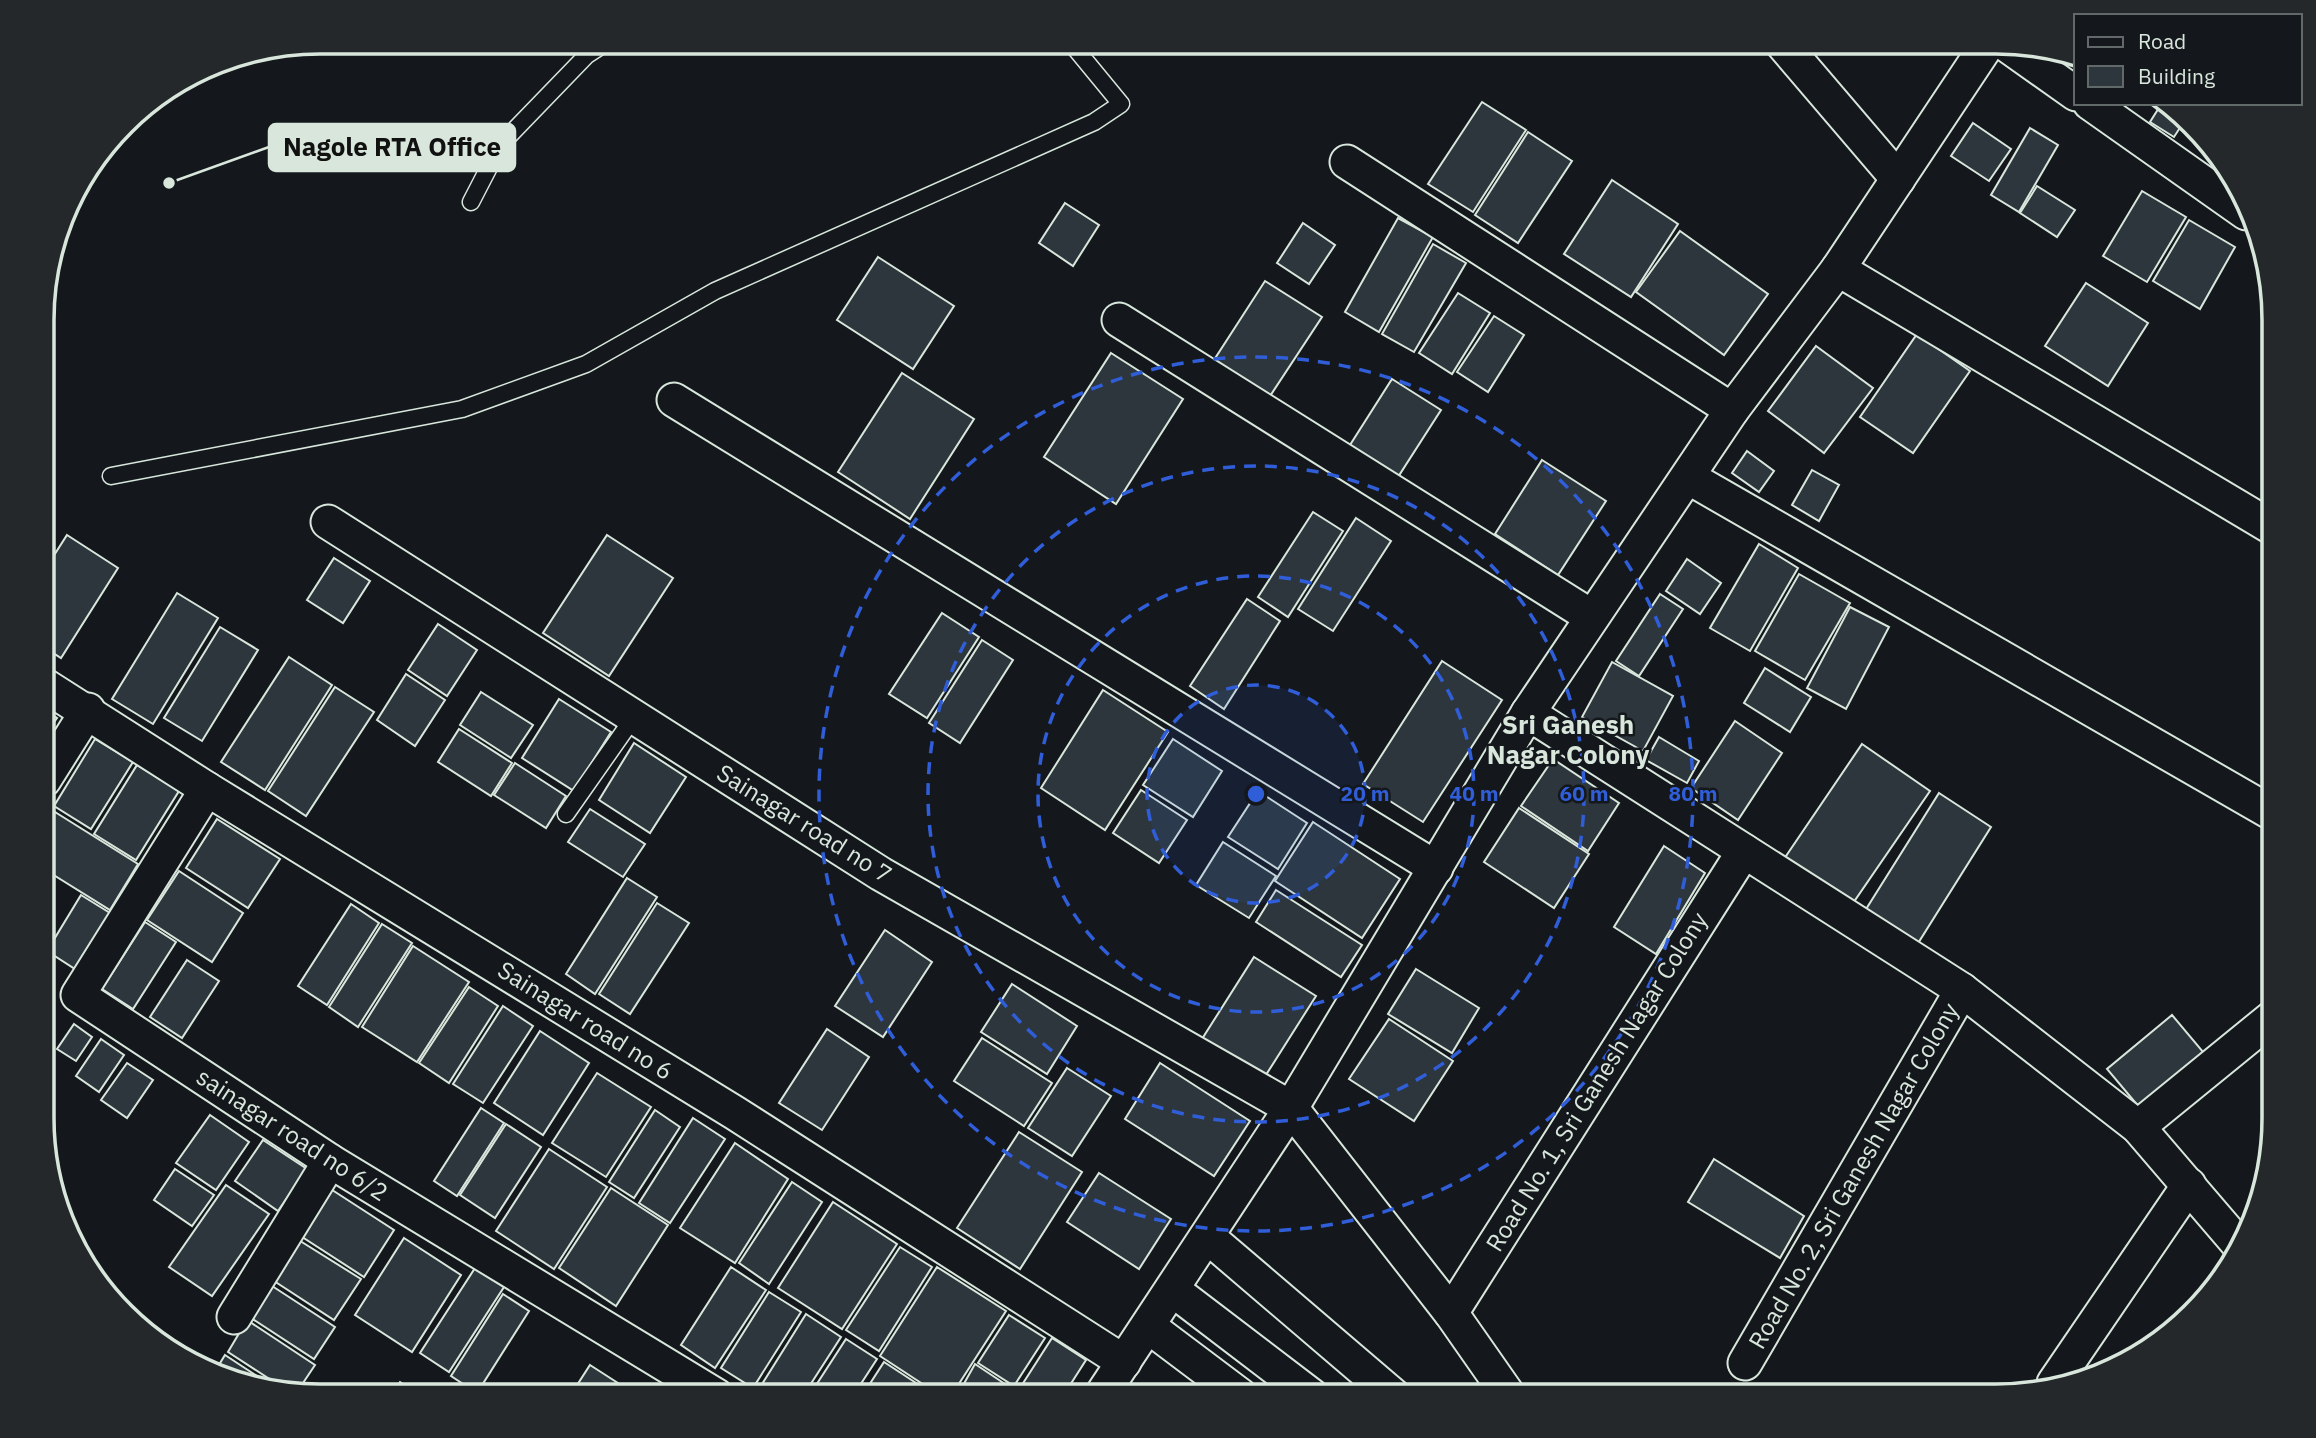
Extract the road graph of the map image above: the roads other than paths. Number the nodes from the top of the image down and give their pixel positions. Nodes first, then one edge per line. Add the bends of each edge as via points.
1 (589, 54) edge
2 (1080, 54) edge
3 (1792, 54) edge
4 (1981, 54) edge
5 (2022, 56) edge
6 (2074, 93) edge
7 (2093, 105) edge
8 (1347, 162) dead end
9 (1898, 179) junction
10 (471, 202) dead end
11 (2235, 205) edge
12 (1838, 269) junction
13 (1119, 320) dead end
14 (674, 400) dead end
15 (1732, 410) junction
16 (111, 476) dead end
17 (1688, 477) junction
18 (2262, 521) edge
19 (328, 522) dead end
20 (1592, 617) junction
21 (54, 691) edge
22 (88, 710) junction
23 (1528, 713) junction
24 (634, 717) junction
25 (54, 764) edge
26 (207, 789) junction
27 (2262, 807) edge
28 (566, 814) dead end
29 (1744, 851) junction
30 (1436, 868) junction
31 (1962, 990) junction
32 (2262, 1026) edge
33 (1291, 1108) junction
34 (2138, 1127) junction
35 (330, 1161) junction
36 (2189, 1185) junction
37 (1208, 1237) junction
38 (2233, 1237) edge
39 (1173, 1290) junction
40 (1451, 1313) junction
41 (234, 1317) dead end
42 (1147, 1326) junction
43 (1124, 1362) junction
44 (1745, 1363) dead end
45 (2058, 1377) edge
46 (697, 1384) edge
47 (1109, 1384) edge
48 (1225, 1384) edge
49 (1296, 1384) edge
50 (1380, 1384) edge
51 (1501, 1384) edge

1 - 10 lane via 501,144
2 - 16 lane via 1121,104 1094,122 715,291 586,364 462,409
3 - 9 street
4 - 9 street
5 - 6 street
7 - 11 street
8 - 15 street
9 - 12 street
12 - 15 street
12 - 18 street
13 - 20 street
14 - 30 street
15 - 17 street
17 - 20 street
17 - 27 street
19 - 24 street, Sainagar road no 7
20 - 23 street
21 - 22 street, Sainagar road no 6
22 - 25 street
22 - 26 street, Sainagar road no 6
23 - 29 street
23 - 30 street
24 - 28 lane
24 - 33 street, Sainagar road no 7 via 880,873
26 - 35 street, sainagar road no 6/2 via 78,995
26 - 43 street, Sainagar road no 6 via 735,1113
29 - 31 street
29 - 40 street, Road No. 1, Sri Ganesh Nagar Colony
30 - 33 street
31 - 34 street
31 - 44 street, Road No. 2, Sri Ganesh Nagar Colony
32 - 34 street
33 - 37 street
33 - 40 street
34 - 36 street
35 - 41 street
35 - 46 street, sainagar road no 6/2
36 - 38 street
36 - 45 street
37 - 39 street
37 - 50 street
39 - 42 street
39 - 49 street
40 - 51 street
42 - 43 street
42 - 48 street
43 - 47 street

